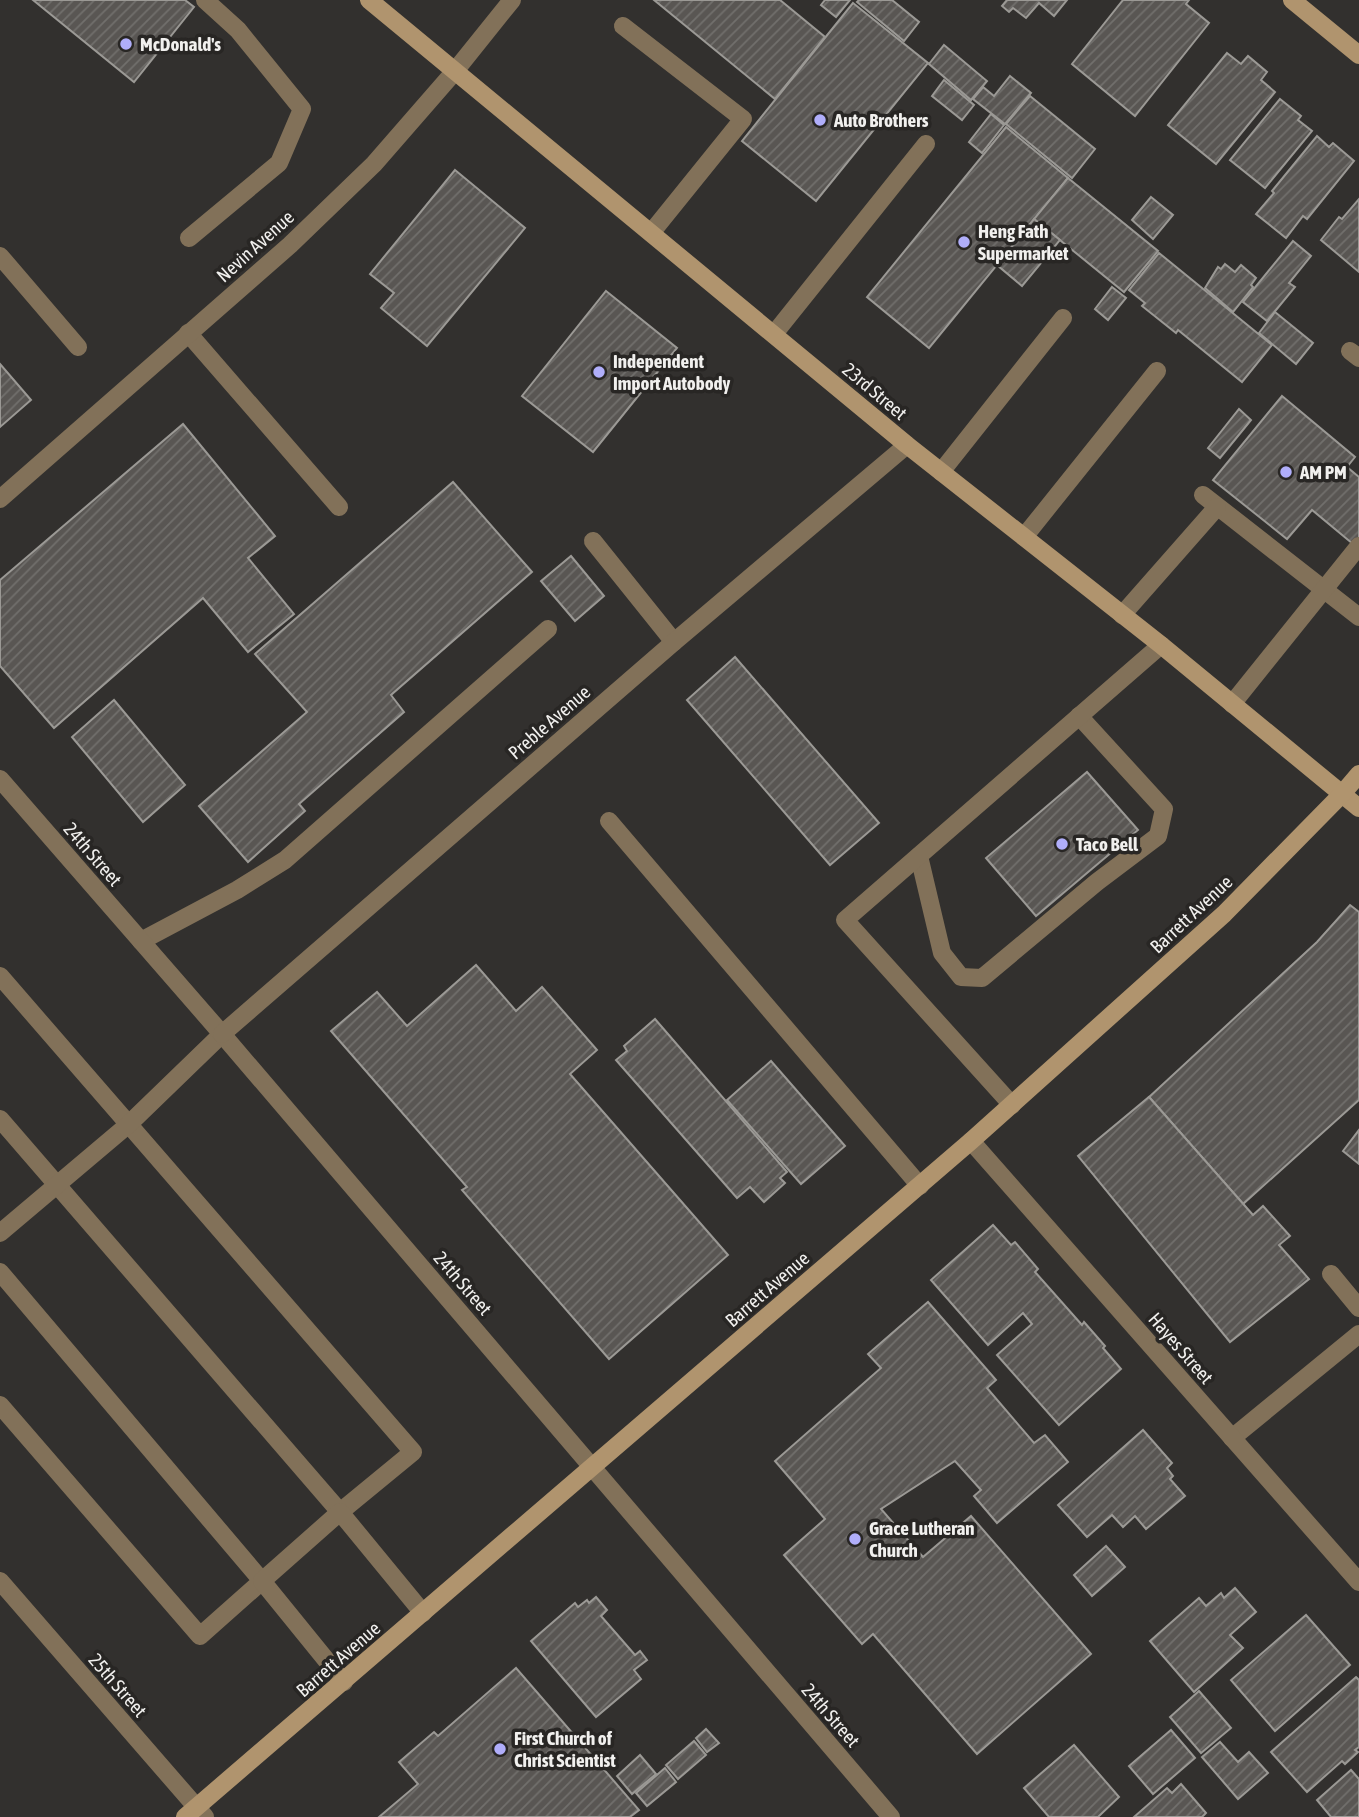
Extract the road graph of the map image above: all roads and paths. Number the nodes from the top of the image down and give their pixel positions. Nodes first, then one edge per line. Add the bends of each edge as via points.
1 (205, 0) edge
2 (369, 0) edge
3 (512, 0) edge
4 (1292, 0) edge
5 (623, 26) dead end
6 (1359, 55) edge
7 (455, 71) junction
8 (926, 144) dead end
9 (651, 233) junction
10 (189, 238) dead end
11 (0, 256) edge
12 (1063, 318) dead end
13 (188, 333) junction
14 (774, 334) junction
15 (78, 347) dead end
16 (1157, 371) dead end
17 (907, 445) junction
18 (942, 472) junction
19 (1203, 495) dead end
20 (0, 499) edge
21 (339, 507) dead end
22 (1217, 507) junction
23 (1024, 537) junction
24 (593, 541) dead end
25 (1359, 546) edge
26 (1325, 590) junction
27 (1122, 615) junction
28 (1359, 617) edge
29 (548, 629) dead end
30 (674, 642) junction
31 (1161, 645) junction
32 (1232, 704) junction
33 (1079, 716) junction
34 (1359, 774) edge
35 (0, 779) edge
36 (1342, 794) junction
37 (1359, 808) edge
38 (609, 821) dead end
39 (919, 856) junction
40 (141, 941) junction
41 (0, 976) edge
42 (222, 1034) junction
43 (1012, 1105) junction
44 (0, 1119) edge
45 (129, 1124) junction
46 (971, 1141) junction
47 (57, 1185) junction
48 (920, 1186) junction
49 (0, 1233) edge
50 (0, 1272) edge
51 (1331, 1274) dead end
52 (1359, 1308) edge
53 (1359, 1334) edge
54 (0, 1405) edge
55 (1232, 1438) junction
56 (592, 1467) junction
57 (340, 1512) junction
58 (0, 1581) edge
59 (262, 1581) junction
60 (1359, 1582) edge
61 (423, 1613) junction
62 (344, 1682) junction
63 (195, 1814) edge
64 (891, 1817) edge

1 - 10 street via 238,30 302,109 279,163
2 - 7 main road, 23rd Street
3 - 7 street, Nevin Avenue
4 - 6 main road
5 - 9 street via 743,119
7 - 9 main road, 23rd Street
7 - 13 street, Nevin Avenue via 374,164
8 - 14 street
9 - 14 main road, 23rd Street
11 - 15 street
12 - 18 street
13 - 20 street, Nevin Avenue
13 - 21 street
14 - 17 main road, 23rd Street
16 - 23 street
17 - 18 main road, 23rd Street
17 - 30 street, Preble Avenue
18 - 23 main road, 23rd Street
19 - 22 street
22 - 26 street
22 - 27 street
23 - 27 main road, 23rd Street
24 - 30 street
25 - 26 street
26 - 28 street
26 - 32 street
27 - 31 main road, 23rd Street
29 - 40 street via 285,860
30 - 42 street, Preble Avenue
31 - 32 main road, 23rd Street
31 - 33 street
32 - 36 main road, 23rd Street
33 - 39 street
33 - 39 street via 1164,810 1158,836 982,978 961,977 942,953
34 - 36 main road, Barrett Avenue
35 - 40 street, 24th Street
36 - 37 main road, 23rd Street
36 - 43 main road, Barrett Avenue via 1224,914
38 - 48 street
39 - 43 street via 845,920
40 - 42 street, 24th Street
41 - 45 street
42 - 45 street, Preble Avenue
42 - 56 street, 24th Street
43 - 46 main road, Barrett Avenue
44 - 47 street
45 - 47 street, Preble Avenue
45 - 57 street via 413,1452
46 - 48 main road, Barrett Avenue
46 - 55 street, Hayes Street
47 - 49 street, Preble Avenue
47 - 57 street
48 - 56 main road, Barrett Avenue
50 - 59 street
51 - 52 street
53 - 55 street
54 - 59 street via 200,1636
55 - 60 street, Hayes Street
56 - 61 main road, Barrett Avenue
56 - 64 street, 24th Street
57 - 59 street
57 - 61 street
58 - 63 street, 25th Street
59 - 62 street
61 - 62 main road, Barrett Avenue
62 - 63 main road, Barrett Avenue

